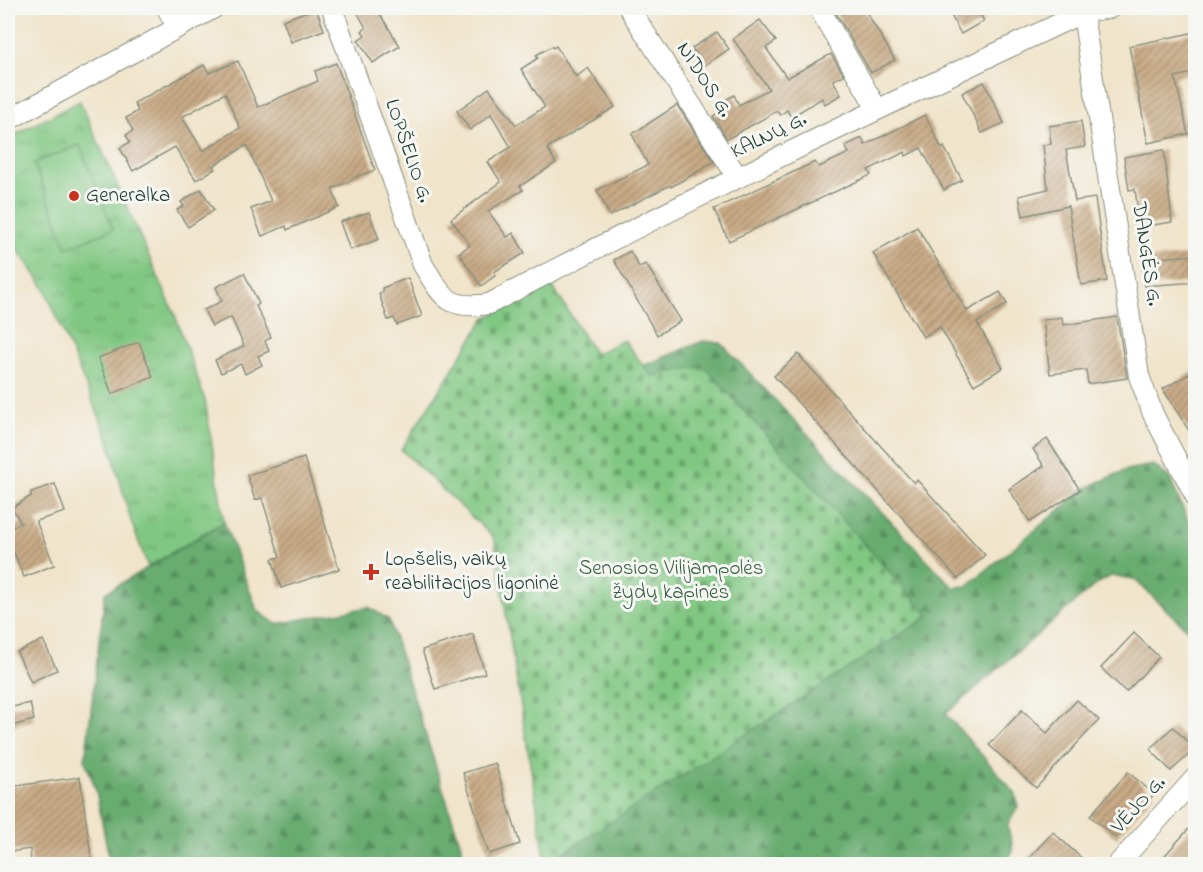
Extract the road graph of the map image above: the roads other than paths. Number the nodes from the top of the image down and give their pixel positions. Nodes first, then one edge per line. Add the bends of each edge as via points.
1 (167, 8) edge
2 (214, 8) edge
3 (332, 8) edge
4 (629, 8) edge
5 (819, 8) edge
6 (1110, 8) edge
7 (1083, 10) edge
8 (177, 27) junction
9 (877, 109) junction
10 (8, 120) edge
11 (738, 178) junction
12 (452, 303) joint
13 (1196, 497) edge
14 (1196, 777) edge
15 (1118, 864) edge

1 - 8 street
2 - 8 street
3 - 12 street, LOPŠELIO G. via 423,265
4 - 11 street, NIDOS G.
5 - 9 street
6 - 7 street, KALNŲ G.
7 - 9 street, KALNŲ G.
7 - 13 street, DANGĖS G. via 1139,376 1153,414
8 - 10 street
9 - 11 street, KALNŲ G.
11 - 12 street, KALNŲ G. via 489,304 469,307
14 - 15 street, VĖJO G.

